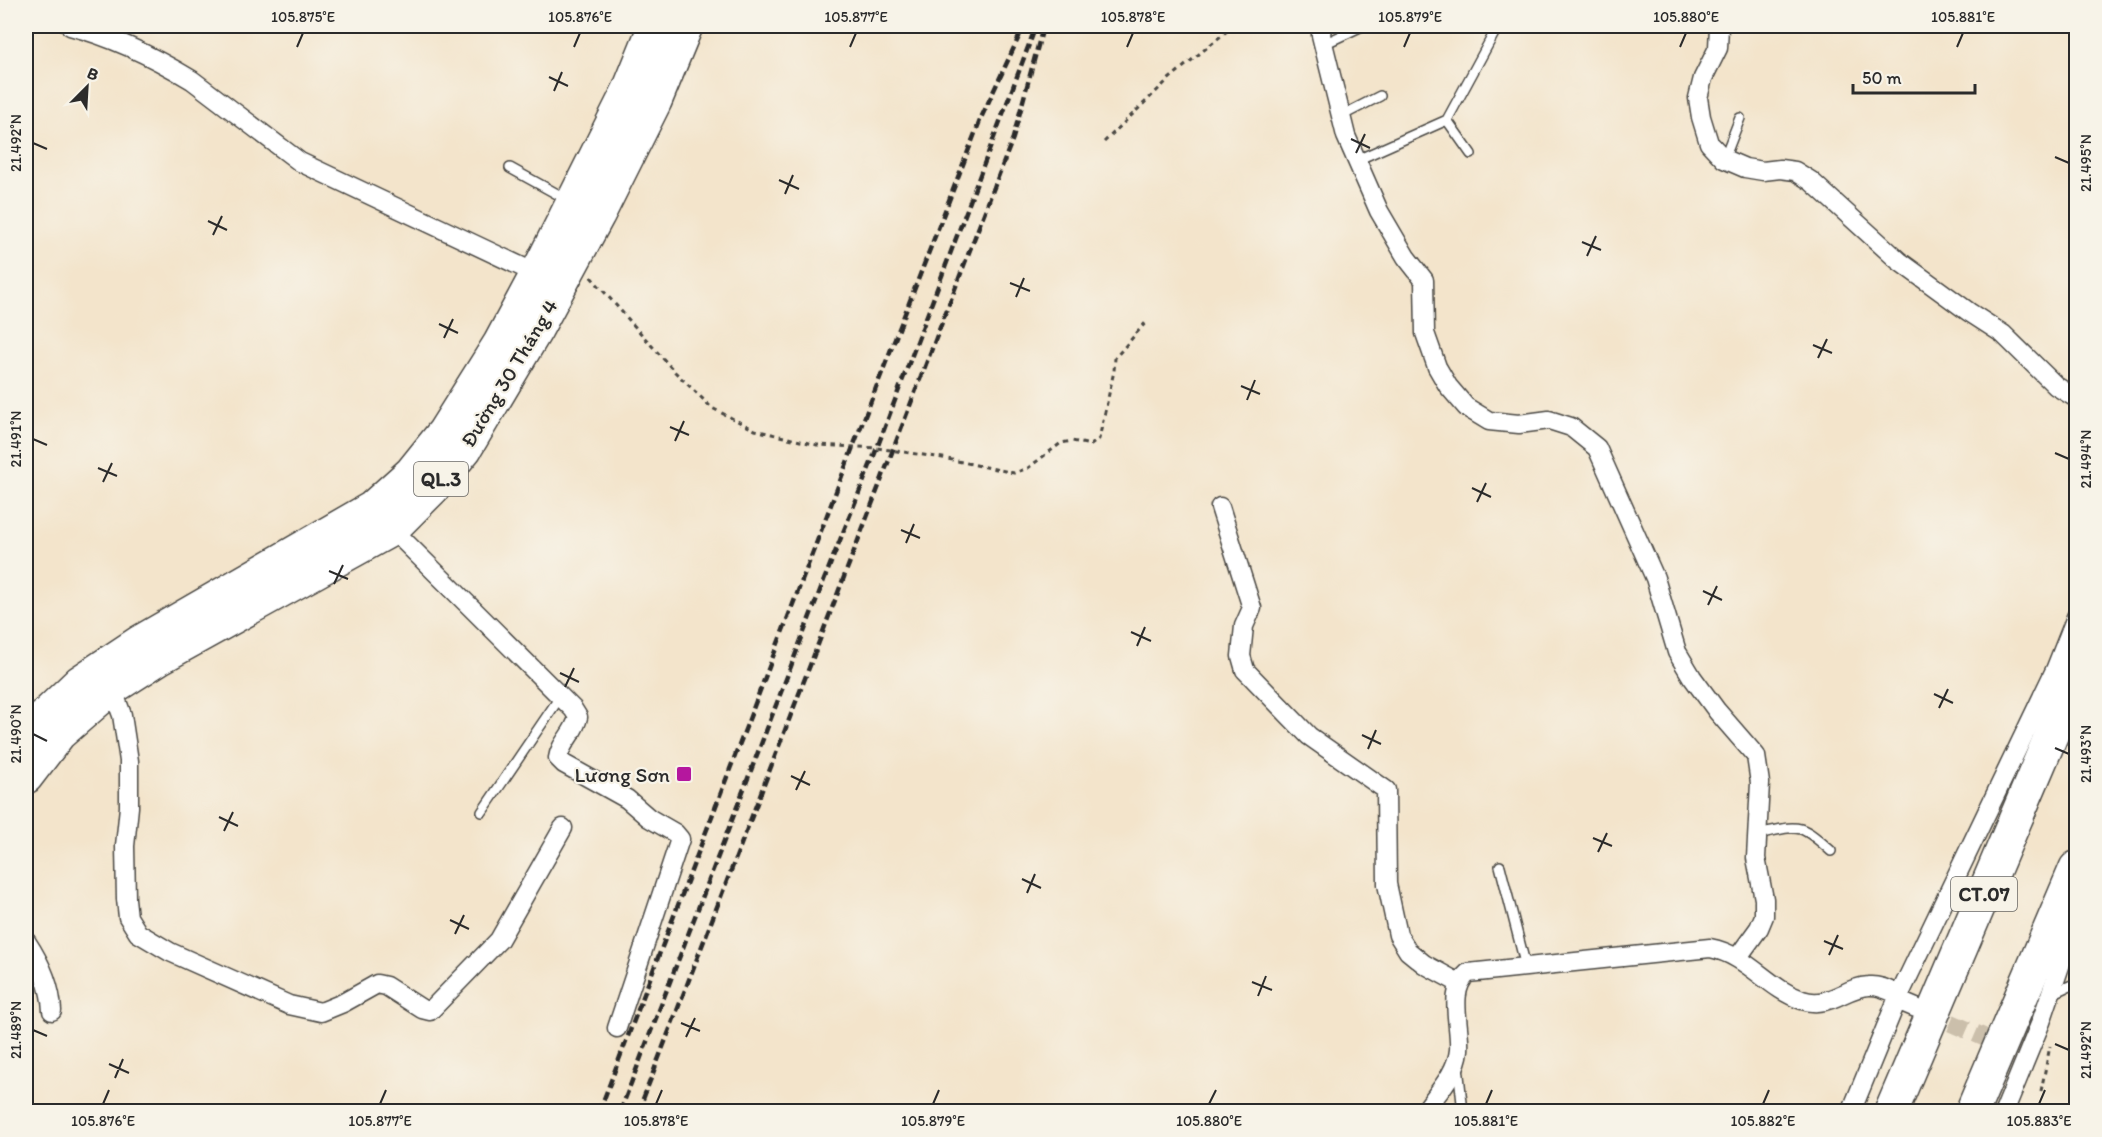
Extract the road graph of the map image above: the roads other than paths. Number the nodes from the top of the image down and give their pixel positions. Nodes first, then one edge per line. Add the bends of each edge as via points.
1 (70, 26) edge
2 (655, 26) edge
3 (686, 26) edge
4 (1322, 26) edge
5 (1362, 26) edge
6 (1498, 26) edge
7 (1719, 26) edge
8 (1324, 44) junction
9 (1380, 96) dead end
10 (1341, 116) junction
11 (1740, 118) dead end
12 (1447, 120) junction
13 (1471, 154) dead end
14 (1724, 159) junction
15 (1357, 160) junction
16 (510, 168) dead end
17 (572, 202) junction
18 (537, 274) junction
19 (2076, 398) edge
20 (1220, 507) dead end
21 (382, 519) junction
22 (2076, 617) edge
23 (2076, 677) edge
24 (112, 688) junction
25 (560, 697) junction
26 (26, 737) edge
27 (26, 777) edge
28 (482, 812) dead end
29 (563, 828) dead end
30 (1757, 834) junction
31 (1831, 851) dead end
32 (1500, 866) dead end
33 (2076, 868) edge
34 (2076, 919) edge
35 (26, 941) edge
36 (1738, 957) junction
37 (1527, 967) junction
38 (1459, 983) junction
39 (2076, 983) edge
40 (2050, 995) junction
41 (1899, 997) junction
42 (1916, 1008) tunnel mouth
43 (52, 1011) dead end
44 (617, 1028) dead end
45 (2004, 1046) tunnel mouth
46 (2026, 1055) junction
47 (1457, 1061) junction
48 (1424, 1112) edge
49 (1463, 1112) edge
50 (1851, 1112) edge
51 (1891, 1112) edge
52 (1972, 1112) edge
53 (2004, 1112) edge

1 - 18 street via 112,38 177,71 300,162
2 - 17 highway, Đường 30 Tháng 4 / QL.3 via 629,90
3 - 21 highway, Đường 30 Tháng 4 / QL.3 via 655,101 574,258 465,449 433,488
4 - 8 street
5 - 8 lane
6 - 12 lane
7 - 14 street via 1718,48 1698,98 1709,142
8 - 10 street
9 - 10 lane
10 - 15 street
11 - 14 lane
12 - 13 lane
12 - 15 lane
14 - 19 street via 1745,168 1795,171 1811,181 1899,261 2003,334 2056,386
15 - 30 street via 1379,211 1424,280 1425,333 1448,386 1466,407 1489,421 1519,424 1549,420 1571,427 1597,448 1655,578 1677,652 1717,711 1756,756 1760,783
16 - 17 lane
17 - 18 highway, Đường 30 Tháng 4 / QL.3
18 - 21 highway, Đường 30 Tháng 4 / QL.3 via 500,343 444,432 411,473
20 - 38 street via 1252,608 1244,626 1241,656 1245,670 1309,736 1386,790 1387,884 1398,935 1408,951 1424,964
21 - 24 highway, Đường 30 Tháng 4 / QL.3
21 - 25 street
21 - 26 highway, Đường 30 Tháng 4 / QL.3 via 131,647 80,682
22 - 41 street via 2055,670
23 - 51 highway, CT.07
24 - 27 highway, Đường 30 Tháng 4 / QL.3 via 59,734
24 - 29 street via 122,715 129,761 125,846 128,917 138,933 170,952 289,1005 321,1012 377,984 430,1011 499,940
25 - 28 lane
25 - 44 street via 578,717 558,758 627,799 680,839
30 - 31 lane via 1804,829
30 - 36 street via 1756,858 1764,916
32 - 37 lane
33 - 52 highway
34 - 40 street
35 - 43 street via 51,993
36 - 37 street via 1710,948
36 - 41 street via 1779,988 1804,1000 1826,1002 1865,986 1876,986
37 - 38 street via 1468,973
38 - 47 street
39 - 40 lane
40 - 46 street
41 - 42 street
41 - 50 street
45 - 46 street
46 - 53 street
47 - 48 street
47 - 49 lane

